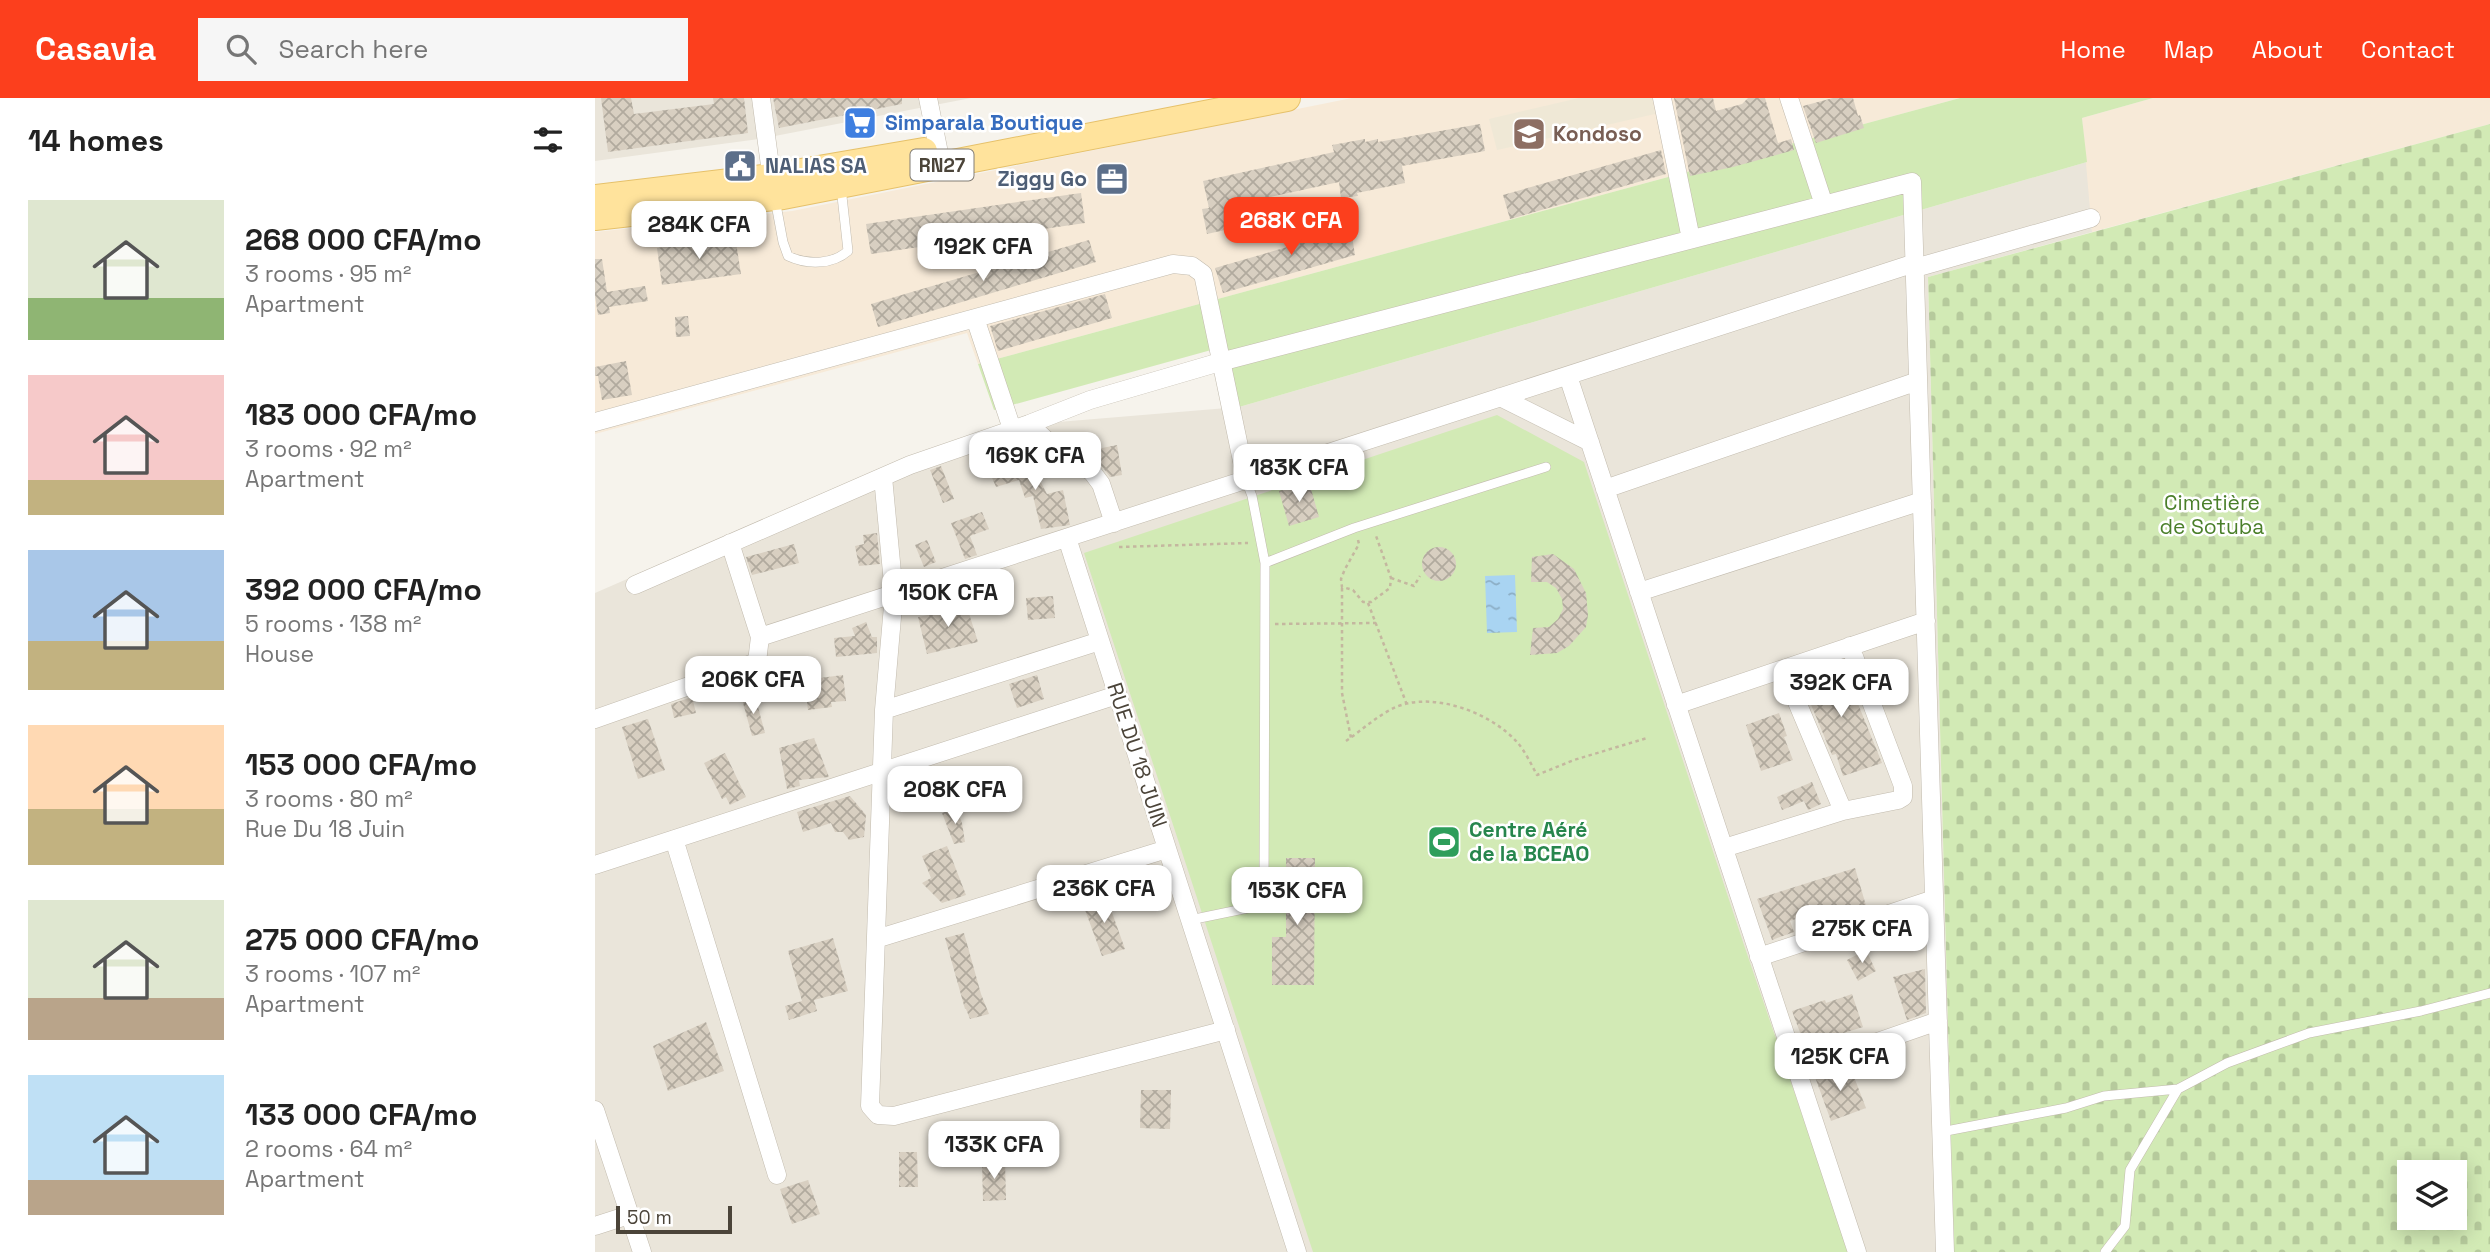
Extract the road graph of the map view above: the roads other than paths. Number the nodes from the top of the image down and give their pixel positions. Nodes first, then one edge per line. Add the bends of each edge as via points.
1 (761, 98) edge
2 (928, 98) edge
3 (1207, 98) edge
4 (1287, 98) edge
5 (1663, 98) edge
6 (1789, 98) edge
7 (938, 148) junction
8 (841, 185) junction
9 (773, 187) junction
10 (595, 198) edge
11 (1824, 205) junction
12 (595, 217) edge
13 (2091, 218) dead end
14 (1691, 239) junction
15 (1915, 266) junction
16 (975, 318) junction
17 (1220, 362) junction
18 (1568, 376) junction
19 (1918, 381) junction
20 (1500, 397) junction
21 (595, 422) edge
22 (1020, 426) junction
23 (1590, 442) junction
24 (1546, 467) dead end
25 (883, 477) junction
26 (1246, 480) junction
27 (1605, 489) junction
28 (1922, 501) junction
29 (1114, 523) junction
30 (1067, 538) junction
31 (730, 543) junction
32 (1265, 563) junction
33 (635, 585) dead end
34 (1639, 592) junction
35 (894, 594) junction
36 (1926, 621) junction
37 (760, 637) junction
38 (1100, 641) junction
39 (1850, 646) junction
40 (1783, 669) junction
41 (1117, 695) junction
42 (1676, 705) junction
43 (884, 710) junction
44 (595, 719) edge
45 (882, 772) junction
46 (1843, 811) junction
47 (674, 839) junction
48 (1724, 848) junction
49 (1167, 849) junction
50 (595, 865) edge
51 (1934, 899) junction
52 (1190, 920) junction
53 (876, 939) junction
54 (1759, 957) junction
55 (2490, 993) edge
56 (1938, 1021) junction
57 (1226, 1030) junction
58 (1797, 1070) junction
59 (2178, 1089) junction
60 (595, 1110) edge
61 (1941, 1132) junction
62 (777, 1175) dead end
63 (629, 1215) junction
64 (595, 1226) edge
65 (642, 1252) edge
66 (1297, 1252) edge
67 (1857, 1252) edge
68 (1945, 1252) edge
69 (2105, 1252) edge

1 - 9 street
2 - 7 street
3 - 7 main road, RN27
4 - 8 main road, RN27
5 - 14 street
6 - 11 street
7 - 9 main road, RN27
8 - 9 main road, RN27
8 - 9 lane via 848,251 838,260 802,263 788,256
9 - 10 main road, RN27
9 - 12 main road, RN27
11 - 14 street
11 - 15 street via 1912,182
13 - 15 street
14 - 17 street
15 - 18 street
15 - 19 street
16 - 17 street via 1173,264 1192,266 1203,274
16 - 21 street
16 - 22 street
17 - 22 street
17 - 26 street
18 - 20 street
18 - 23 street
19 - 27 street
19 - 28 street
20 - 23 street
20 - 26 street
22 - 25 street
22 - 29 street via 1092,472 1101,484
23 - 27 street
24 - 32 lane
25 - 31 street
25 - 35 street
26 - 29 street
26 - 32 lane
27 - 34 street
28 - 34 street
28 - 36 street
29 - 30 street
30 - 35 street
30 - 38 street, RUE DU 18 JUIN
31 - 33 street
31 - 37 street
32 - 52 lane via 1264,895 1253,907
34 - 42 street
35 - 37 street
35 - 43 street
36 - 39 street
36 - 51 street
37 - 44 street via 759,659 754,665
38 - 41 street, RUE DU 18 JUIN
38 - 43 street
39 - 40 street
39 - 46 street via 1903,786 1903,797
40 - 42 street
40 - 46 street
41 - 45 street
41 - 49 street, RUE DU 18 JUIN
42 - 48 street
43 - 45 street
45 - 47 street
45 - 53 street
46 - 48 street
47 - 50 street
47 - 62 street
48 - 54 street
49 - 52 street, RUE DU 18 JUIN
49 - 53 street
51 - 54 street
51 - 56 street
52 - 57 street, RUE DU 18 JUIN
53 - 57 street via 870,1106 878,1115 894,1116
54 - 58 street
55 - 59 lane via 2309,1033 2227,1063
56 - 58 street
56 - 61 street
57 - 66 street, RUE DU 18 JUIN
58 - 67 street
59 - 61 lane via 2104,1096 2066,1108
59 - 69 lane via 2130,1170 2125,1226
60 - 63 street
61 - 68 street
63 - 64 street
63 - 65 street

